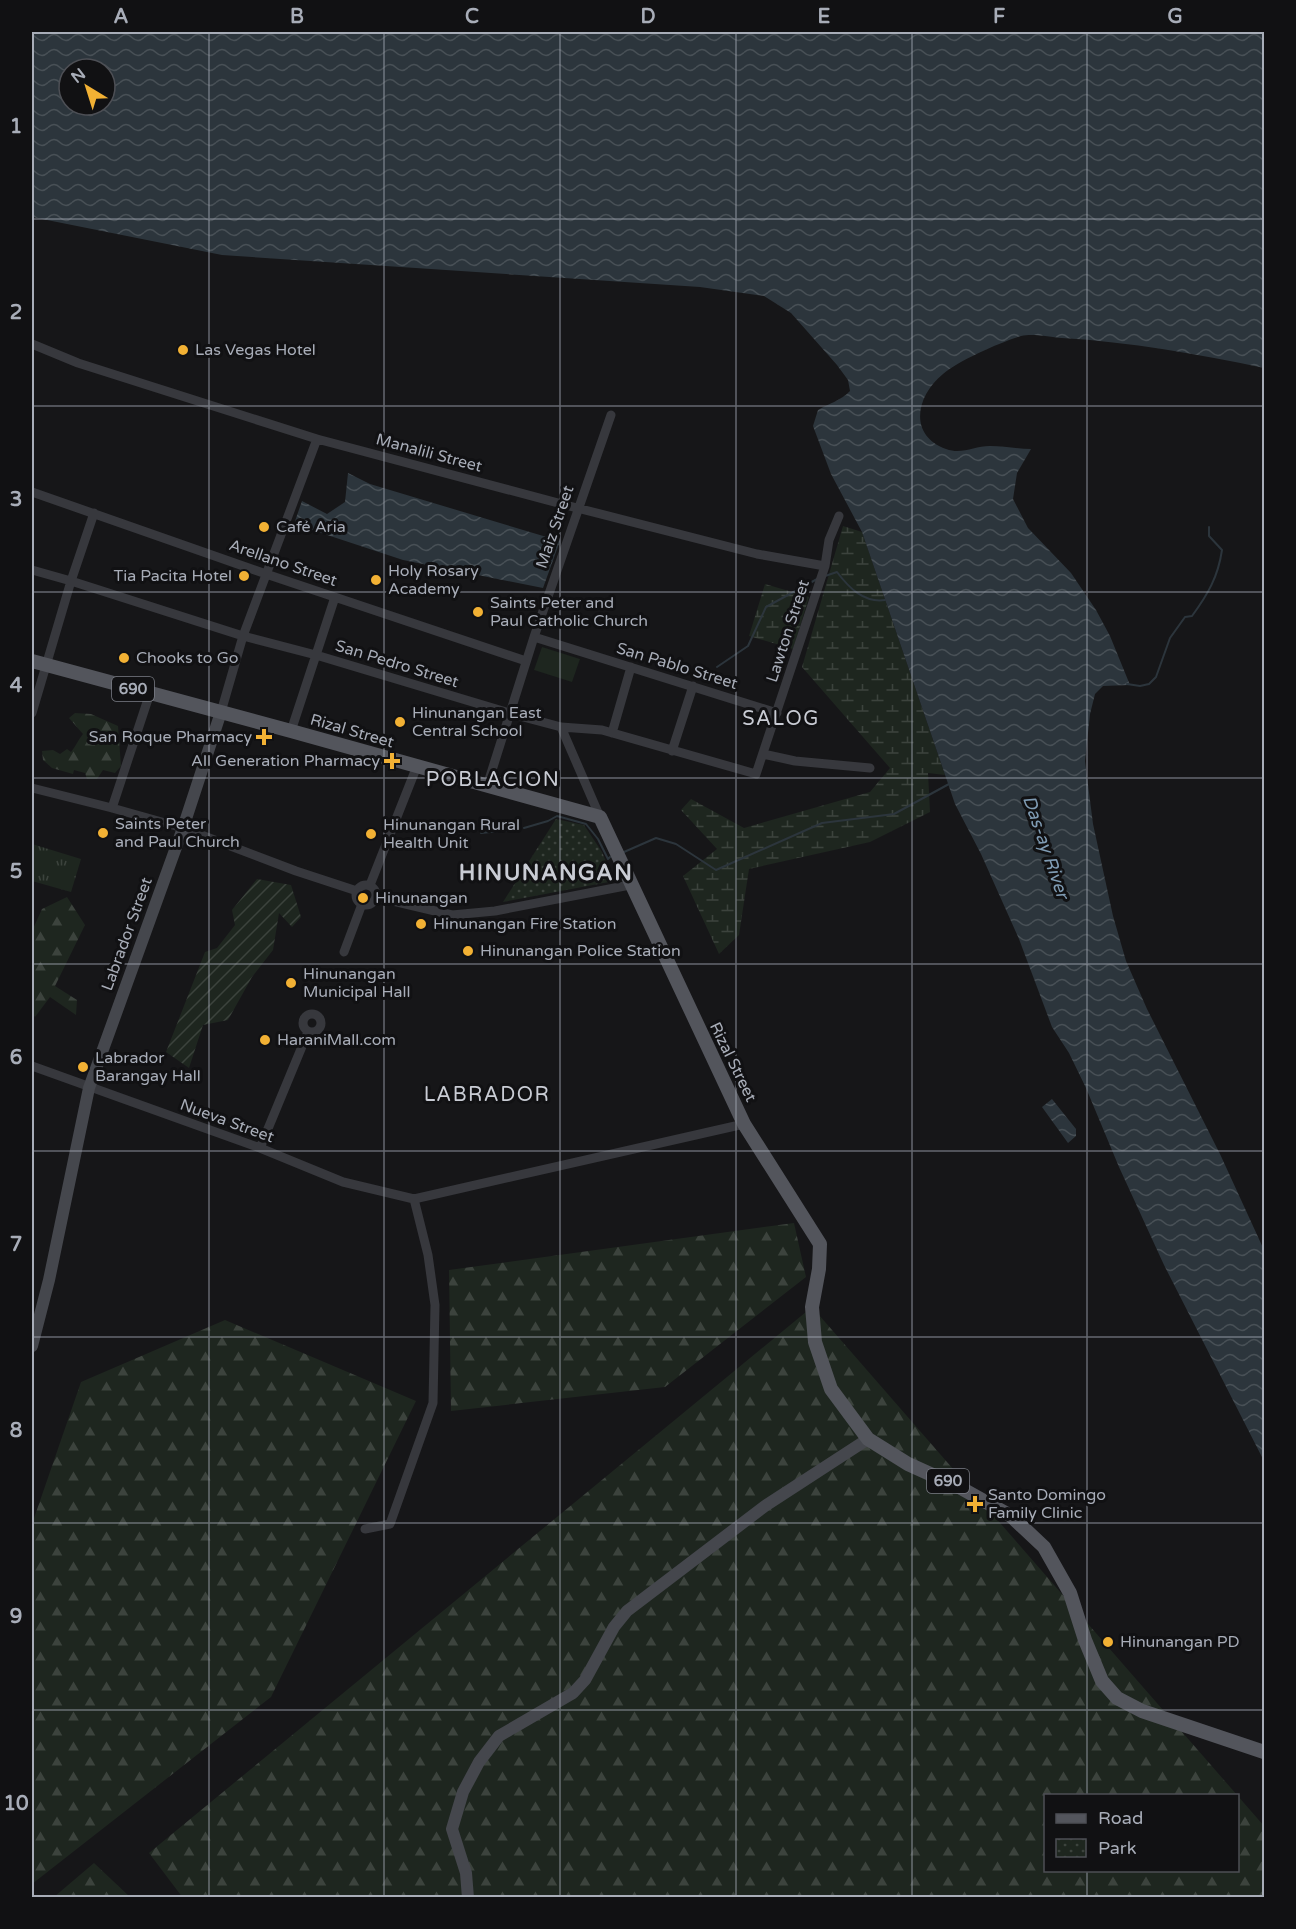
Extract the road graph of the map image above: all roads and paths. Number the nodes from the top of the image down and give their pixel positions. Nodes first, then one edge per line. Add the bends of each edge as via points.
1 (32, 344) edge
2 (611, 415) dead end
3 (317, 439) junction
4 (32, 492) edge
5 (577, 508) junction
6 (94, 513) junction
7 (839, 516) dead end
8 (825, 566) junction
9 (32, 570) edge
10 (266, 574) junction
11 (71, 581) junction
12 (336, 597) junction
13 (243, 636) junction
14 (534, 637) junction
15 (316, 655) junction
16 (526, 661) junction
17 (32, 662) edge
18 (46, 665) junction
19 (632, 667) junction
20 (693, 686) junction
21 (150, 693) junction
22 (221, 712) junction
23 (32, 713) edge
24 (509, 713) junction
25 (777, 713) junction
26 (561, 727) junction
27 (291, 731) junction
28 (612, 733) junction
29 (672, 751) junction
30 (763, 754) junction
31 (417, 766) junction
32 (870, 768) dead end
33 (756, 774) joint
34 (487, 786) junction
35 (32, 788) edge
36 (112, 808) junction
37 (600, 817) junction
38 (183, 828) junction
39 (370, 885) junction
40 (630, 885) junction
41 (357, 891) junction
42 (376, 897) junction
43 (362, 904) junction
44 (345, 952) dead end
45 (308, 1032) dead end
46 (32, 1066) edge
47 (89, 1088) junction
48 (744, 1124) junction
49 (260, 1148) junction
50 (414, 1199) junction
51 (32, 1346) edge
52 (868, 1439) junction
53 (365, 1529) dead end
54 (1264, 1752) edge
55 (468, 1898) edge

1 - 3 street, Manalili Street via 78,363
2 - 5 street, Maiz Street
3 - 5 street, Manalili Street
3 - 10 street, Labrador Street
4 - 6 street, Arellano Street
5 - 8 street, Manalili Street via 757,554
5 - 14 street, Maiz Street
6 - 10 street, Arellano Street
6 - 11 street
7 - 8 street, Lawton Street via 829,540
8 - 25 street, Lawton Street
9 - 11 street, San Pedro Street
10 - 12 street, Arellano Street
10 - 13 street, Labrador Street
11 - 13 street, San Pedro Street
11 - 18 street
12 - 15 street
12 - 16 street, Arellano Street
13 - 15 street, San Pedro Street
13 - 22 street, Labrador Street
14 - 16 street, Maiz Street
14 - 19 street, San Pablo Street
15 - 24 street, San Pedro Street
15 - 27 street
16 - 24 street, Maiz Street
17 - 18 main road, 690
18 - 21 main road, Rizal Street / 690
18 - 23 street
19 - 20 street, San Pablo Street
19 - 28 street
20 - 25 street, San Pablo Street
20 - 29 street
21 - 22 main road, Rizal Street / 690
21 - 36 street
22 - 27 main road, Rizal Street / 690
22 - 38 street, Labrador Street
24 - 26 street, San Pedro Street
24 - 34 street, Maiz Street
25 - 30 street, Lawton Street
26 - 28 street, San Pedro Street
26 - 37 street
27 - 31 main road, Rizal Street / 690
28 - 29 street, San Pedro Street
29 - 33 street, San Pedro Street
30 - 32 street
30 - 33 street, Lawton Street
31 - 34 main road, Rizal Street / 690
31 - 39 street
34 - 37 main road, Rizal Street / 690
35 - 36 street
36 - 38 street
37 - 40 main road, Rizal Street / 690
38 - 41 street
38 - 47 street, Labrador Street
39 - 41 street
39 - 42 street
40 - 42 street via 495,911 452,915
40 - 48 main road, Rizal Street / 690
41 - 43 street via 356,897
42 - 43 street via 369,904
43 - 44 street
45 - 49 street
46 - 47 street, Nueva Street
47 - 49 street, Nueva Street
47 - 51 street, Labrador Street
48 - 50 street
48 - 52 main road, 690 via 820,1244 812,1307 815,1342 831,1389
49 - 50 street, Nueva Street via 343,1182
50 - 53 street via 435,1305 433,1403 390,1524
52 - 54 main road, 690 via 1011,1516 1044,1547 1070,1593 1102,1681 1117,1698 1142,1711
52 - 55 street via 765,1506 627,1611 573,1693 500,1736 479,1762 463,1792 452,1829 466,1873

